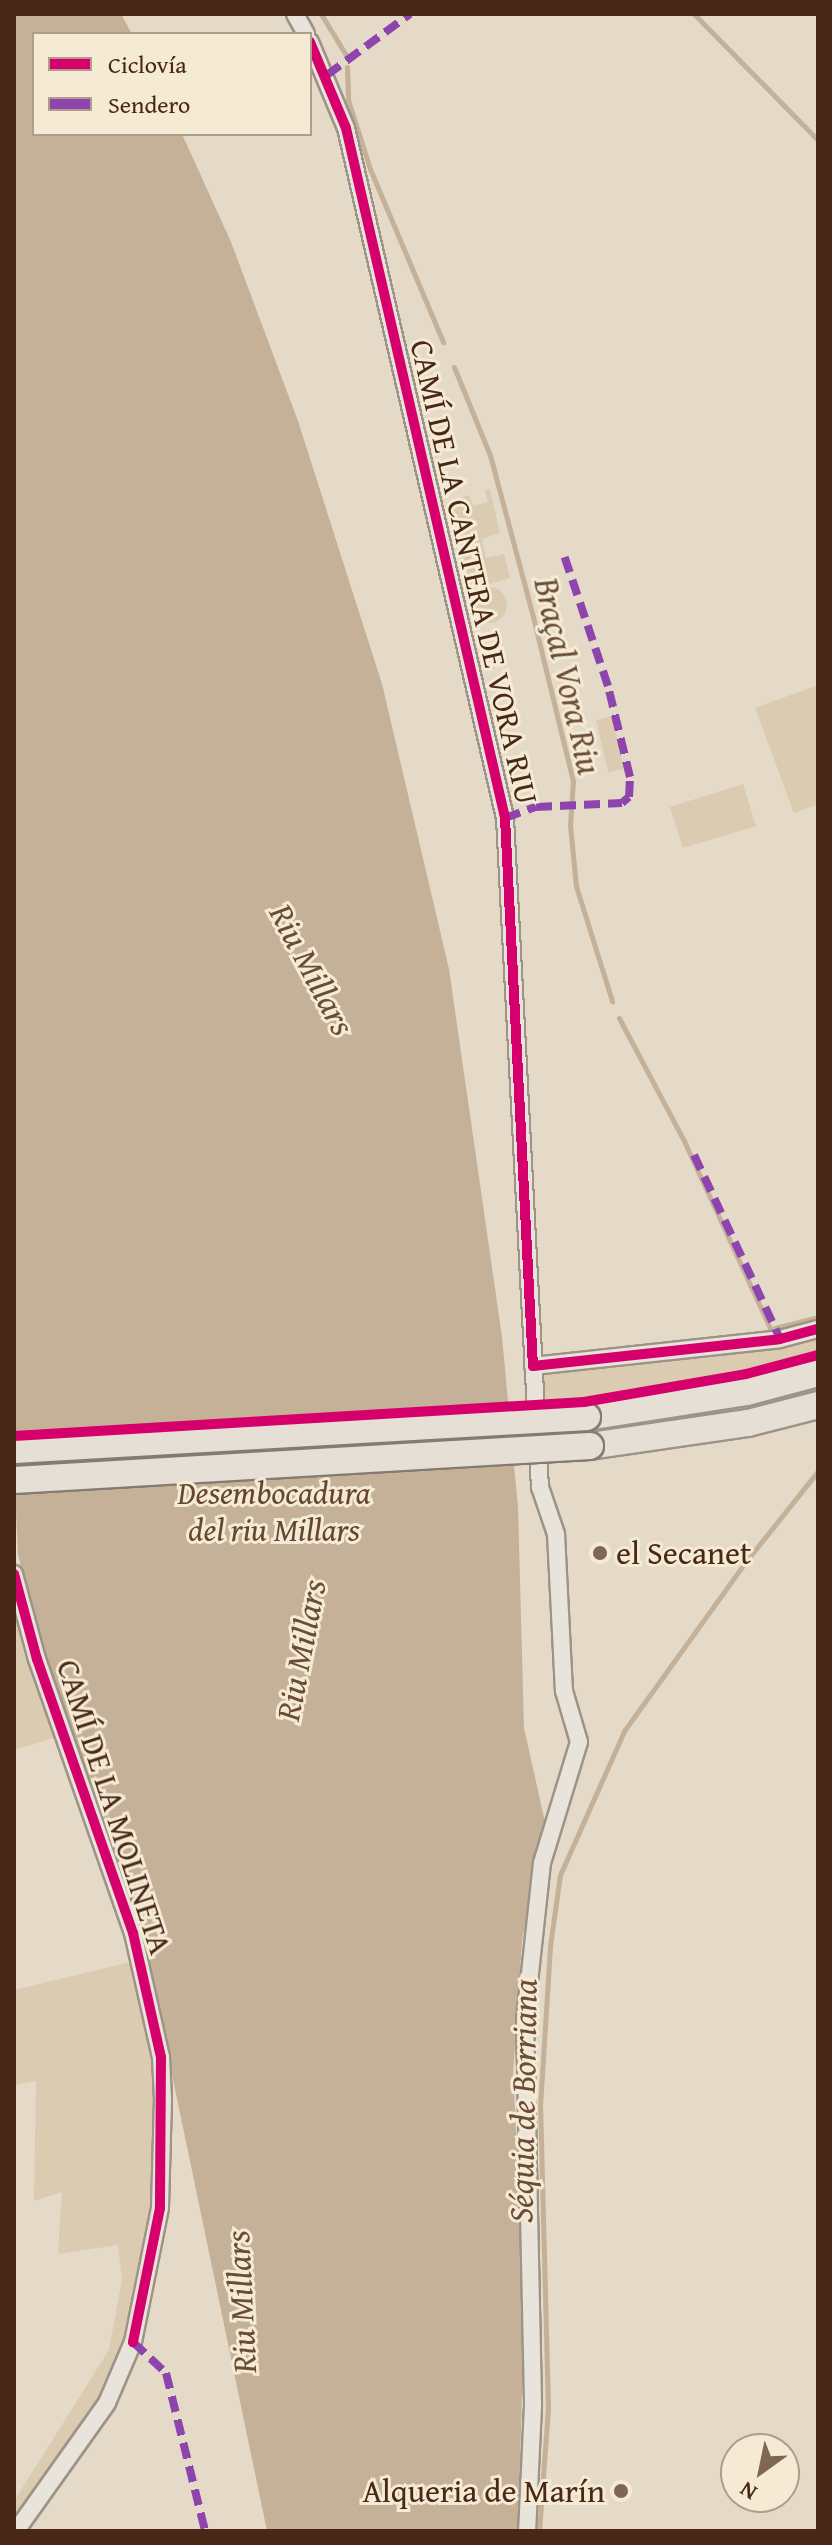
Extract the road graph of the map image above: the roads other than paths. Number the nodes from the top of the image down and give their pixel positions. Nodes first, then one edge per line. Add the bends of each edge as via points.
1 (295, 14) edge
2 (305, 32) edge
3 (312, 47) edge
4 (818, 1329) edge
5 (533, 1366) junction
6 (818, 1373) edge
7 (818, 1405) edge
8 (14, 1450) edge
9 (14, 1480) edge
10 (14, 1574) edge
11 (16, 2531) edge
12 (527, 2531) edge

1 - 2 street
3 - 5 street, CAMÍ DE LA CANTERA DE VORA RIU via 346,128 505,818
4 - 5 street via 745,1344
5 - 12 street, CAMÍ DE LA CANTERA DE VORA RIU via 540,1487 556,1534 564,1691 579,1742 542,1863 525,2020 533,2406
6 - 8 main road, bridge via 747,1392 587,1417
7 - 9 main road, bridge via 733,1425 590,1446
10 - 11 street, CAMÍ DE LA MOLINETA via 32,1644 133,1933 161,2057 163,2145 157,2230 133,2342 107,2403

